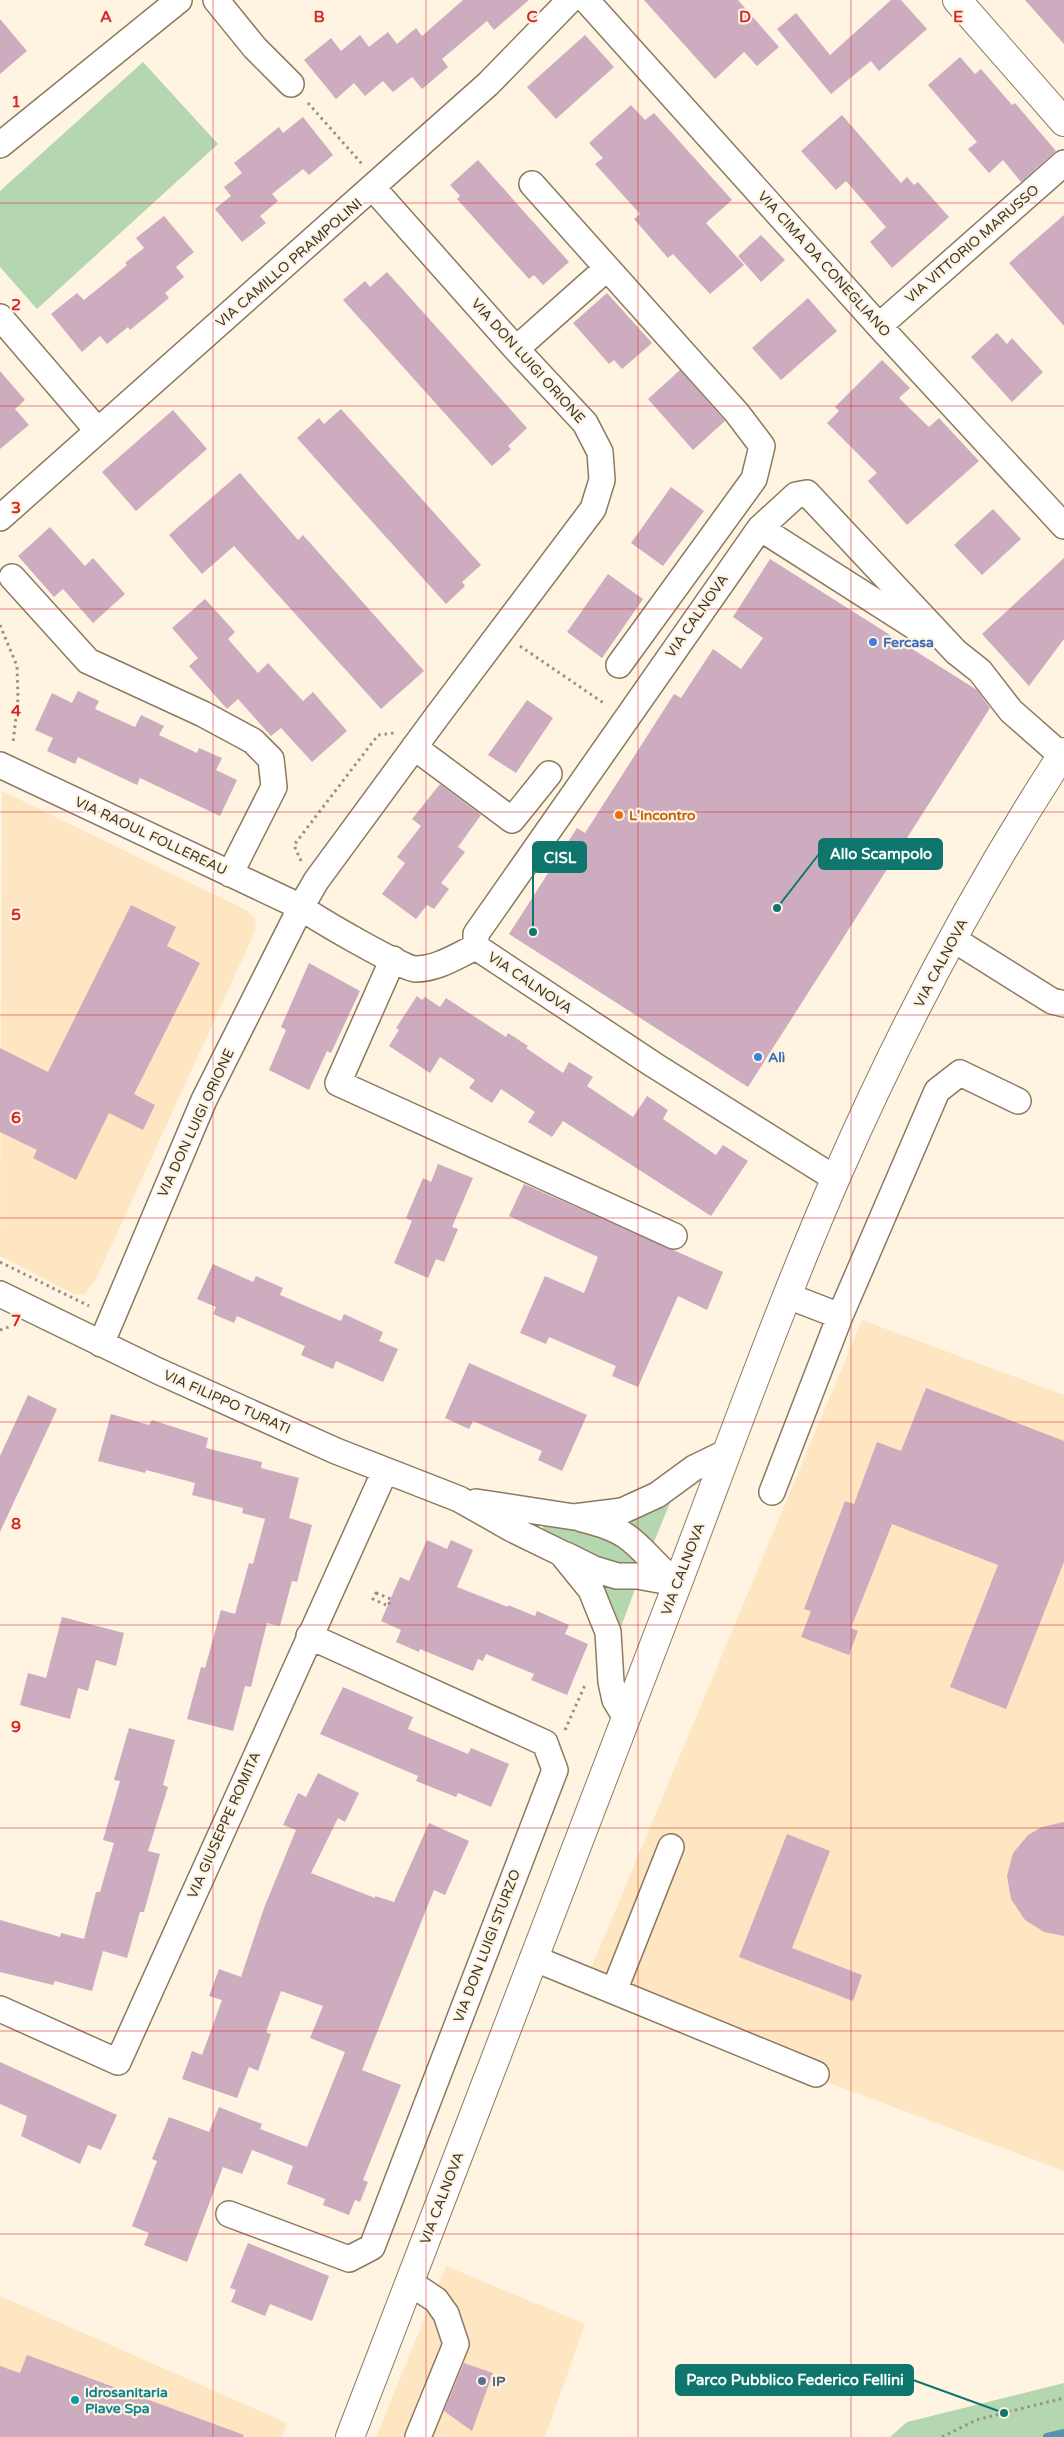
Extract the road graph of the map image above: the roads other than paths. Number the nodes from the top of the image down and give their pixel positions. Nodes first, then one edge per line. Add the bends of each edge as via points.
1 (179, 0) edge
2 (216, 0) edge
3 (570, 0) edge
4 (586, 0) edge
5 (957, 0) edge
6 (291, 84) road end
7 (1064, 122) edge
8 (0, 145) edge
9 (1064, 163) edge
10 (369, 178) junction
11 (532, 184) dead end
12 (606, 269) junction
13 (0, 317) edge
14 (879, 326) junction
15 (516, 349) junction
16 (98, 431) junction
17 (0, 518) edge
18 (1064, 526) edge
19 (760, 528) junction
20 (12, 577) dead end
21 (956, 652) junction
22 (619, 664) dead end
23 (409, 740) junction
24 (1063, 753) edge
25 (7, 757) edge
26 (549, 774) dead end
27 (230, 874) junction
28 (301, 907) junction
29 (953, 939) junction
30 (476, 947) junction
31 (403, 964) junction
32 (1064, 1004) edge
33 (1018, 1101) dead end
34 (836, 1180) junction
35 (674, 1236) dead end
36 (0, 1294) edge
37 (788, 1296) junction
38 (840, 1316) junction
39 (101, 1344) junction
40 (726, 1452) junction
41 (385, 1471) junction
42 (772, 1492) dead end
43 (459, 1499) junction
44 (574, 1517) junction
45 (561, 1553) junction
46 (678, 1583) junction
47 (309, 1636) junction
48 (626, 1718) junction
49 (671, 1847) dead end
50 (533, 1958) junction
51 (614, 1991) junction
52 (0, 2009) edge
53 (816, 2074) dead end
54 (229, 2214) dead end
55 (409, 2282) junction
56 (350, 2437) edge
57 (418, 2437) edge

1 - 8 street
2 - 6 street via 255,48
3 - 10 street, VIA CAMILLO PRAMPOLINI via 488,84
4 - 14 street, VIA CIMA DA CONEGLIANO
5 - 7 main road
9 - 14 street, VIA VITTORIO MARUSSO
10 - 15 street, VIA DON LUIGI ORIONE
10 - 16 street, VIA CAMILLO PRAMPOLINI
11 - 12 street
12 - 15 street
12 - 22 street via 762,446 754,479
13 - 16 street
14 - 18 street, VIA CIMA DA CONEGLIANO
15 - 23 street, VIA DON LUIGI ORIONE via 586,424 600,452 602,480 593,509
16 - 17 street, VIA CAMILLO PRAMPOLINI
19 - 21 street, VIA CALNOVA
19 - 21 street, VIA CALNOVA via 796,494 807,493
19 - 30 street, VIA CALNOVA via 476,934
20 - 27 street via 88,662 203,714 253,741 271,760 274,788
21 - 24 street, VIA CALNOVA via 980,671 1012,711
23 - 26 street via 512,820
23 - 28 street, VIA DON LUIGI ORIONE
24 - 29 main road, VIA CALNOVA via 994,862
25 - 27 street, VIA RAOUL FOLLEREAU
27 - 28 street, VIA RAOUL FOLLEREAU
28 - 31 street via 320,921
28 - 39 street, VIA DON LUIGI ORIONE via 204,1100
29 - 32 street via 1052,1001
29 - 34 main road, VIA CALNOVA via 902,1037
30 - 31 street via 434,967
30 - 34 street, VIA CALNOVA
31 - 35 street via 338,1083
33 - 38 street via 960,1073 937,1091
34 - 37 main road, VIA CALNOVA
36 - 39 street, VIA FILIPPO TURATI
37 - 38 street
37 - 40 main road, VIA CALNOVA
38 - 42 street
39 - 41 street, VIA FILIPPO TURATI
40 - 44 street, VIA FILIPPO TURATI via 694,1468 657,1495 622,1511
40 - 46 main road, VIA CALNOVA
41 - 43 street, VIA FILIPPO TURATI
41 - 47 street, VIA GIUSEPPE ROMITA
43 - 44 street, VIA FILIPPO TURATI
43 - 45 street, VIA FILIPPO TURATI
44 - 46 street, VIA FILIPPO TURATI via 604,1525 626,1536 662,1572
45 - 46 street, VIA FILIPPO TURATI via 617,1576
45 - 48 street, VIA FILIPPO TURATI via 591,1590 608,1632 611,1682 615,1700
46 - 48 main road, VIA CALNOVA
47 - 52 street, VIA GIUSEPPE ROMITA via 118,2062
47 - 54 street, VIA DON LUIGI STURZO via 545,1743 555,1770 372,2247 349,2259
48 - 50 main road, VIA CALNOVA
49 - 51 street
50 - 51 street
50 - 55 main road, VIA CALNOVA
51 - 53 street
55 - 56 main road, VIA CALNOVA
55 - 57 street via 436,2300 446,2314 456,2344

